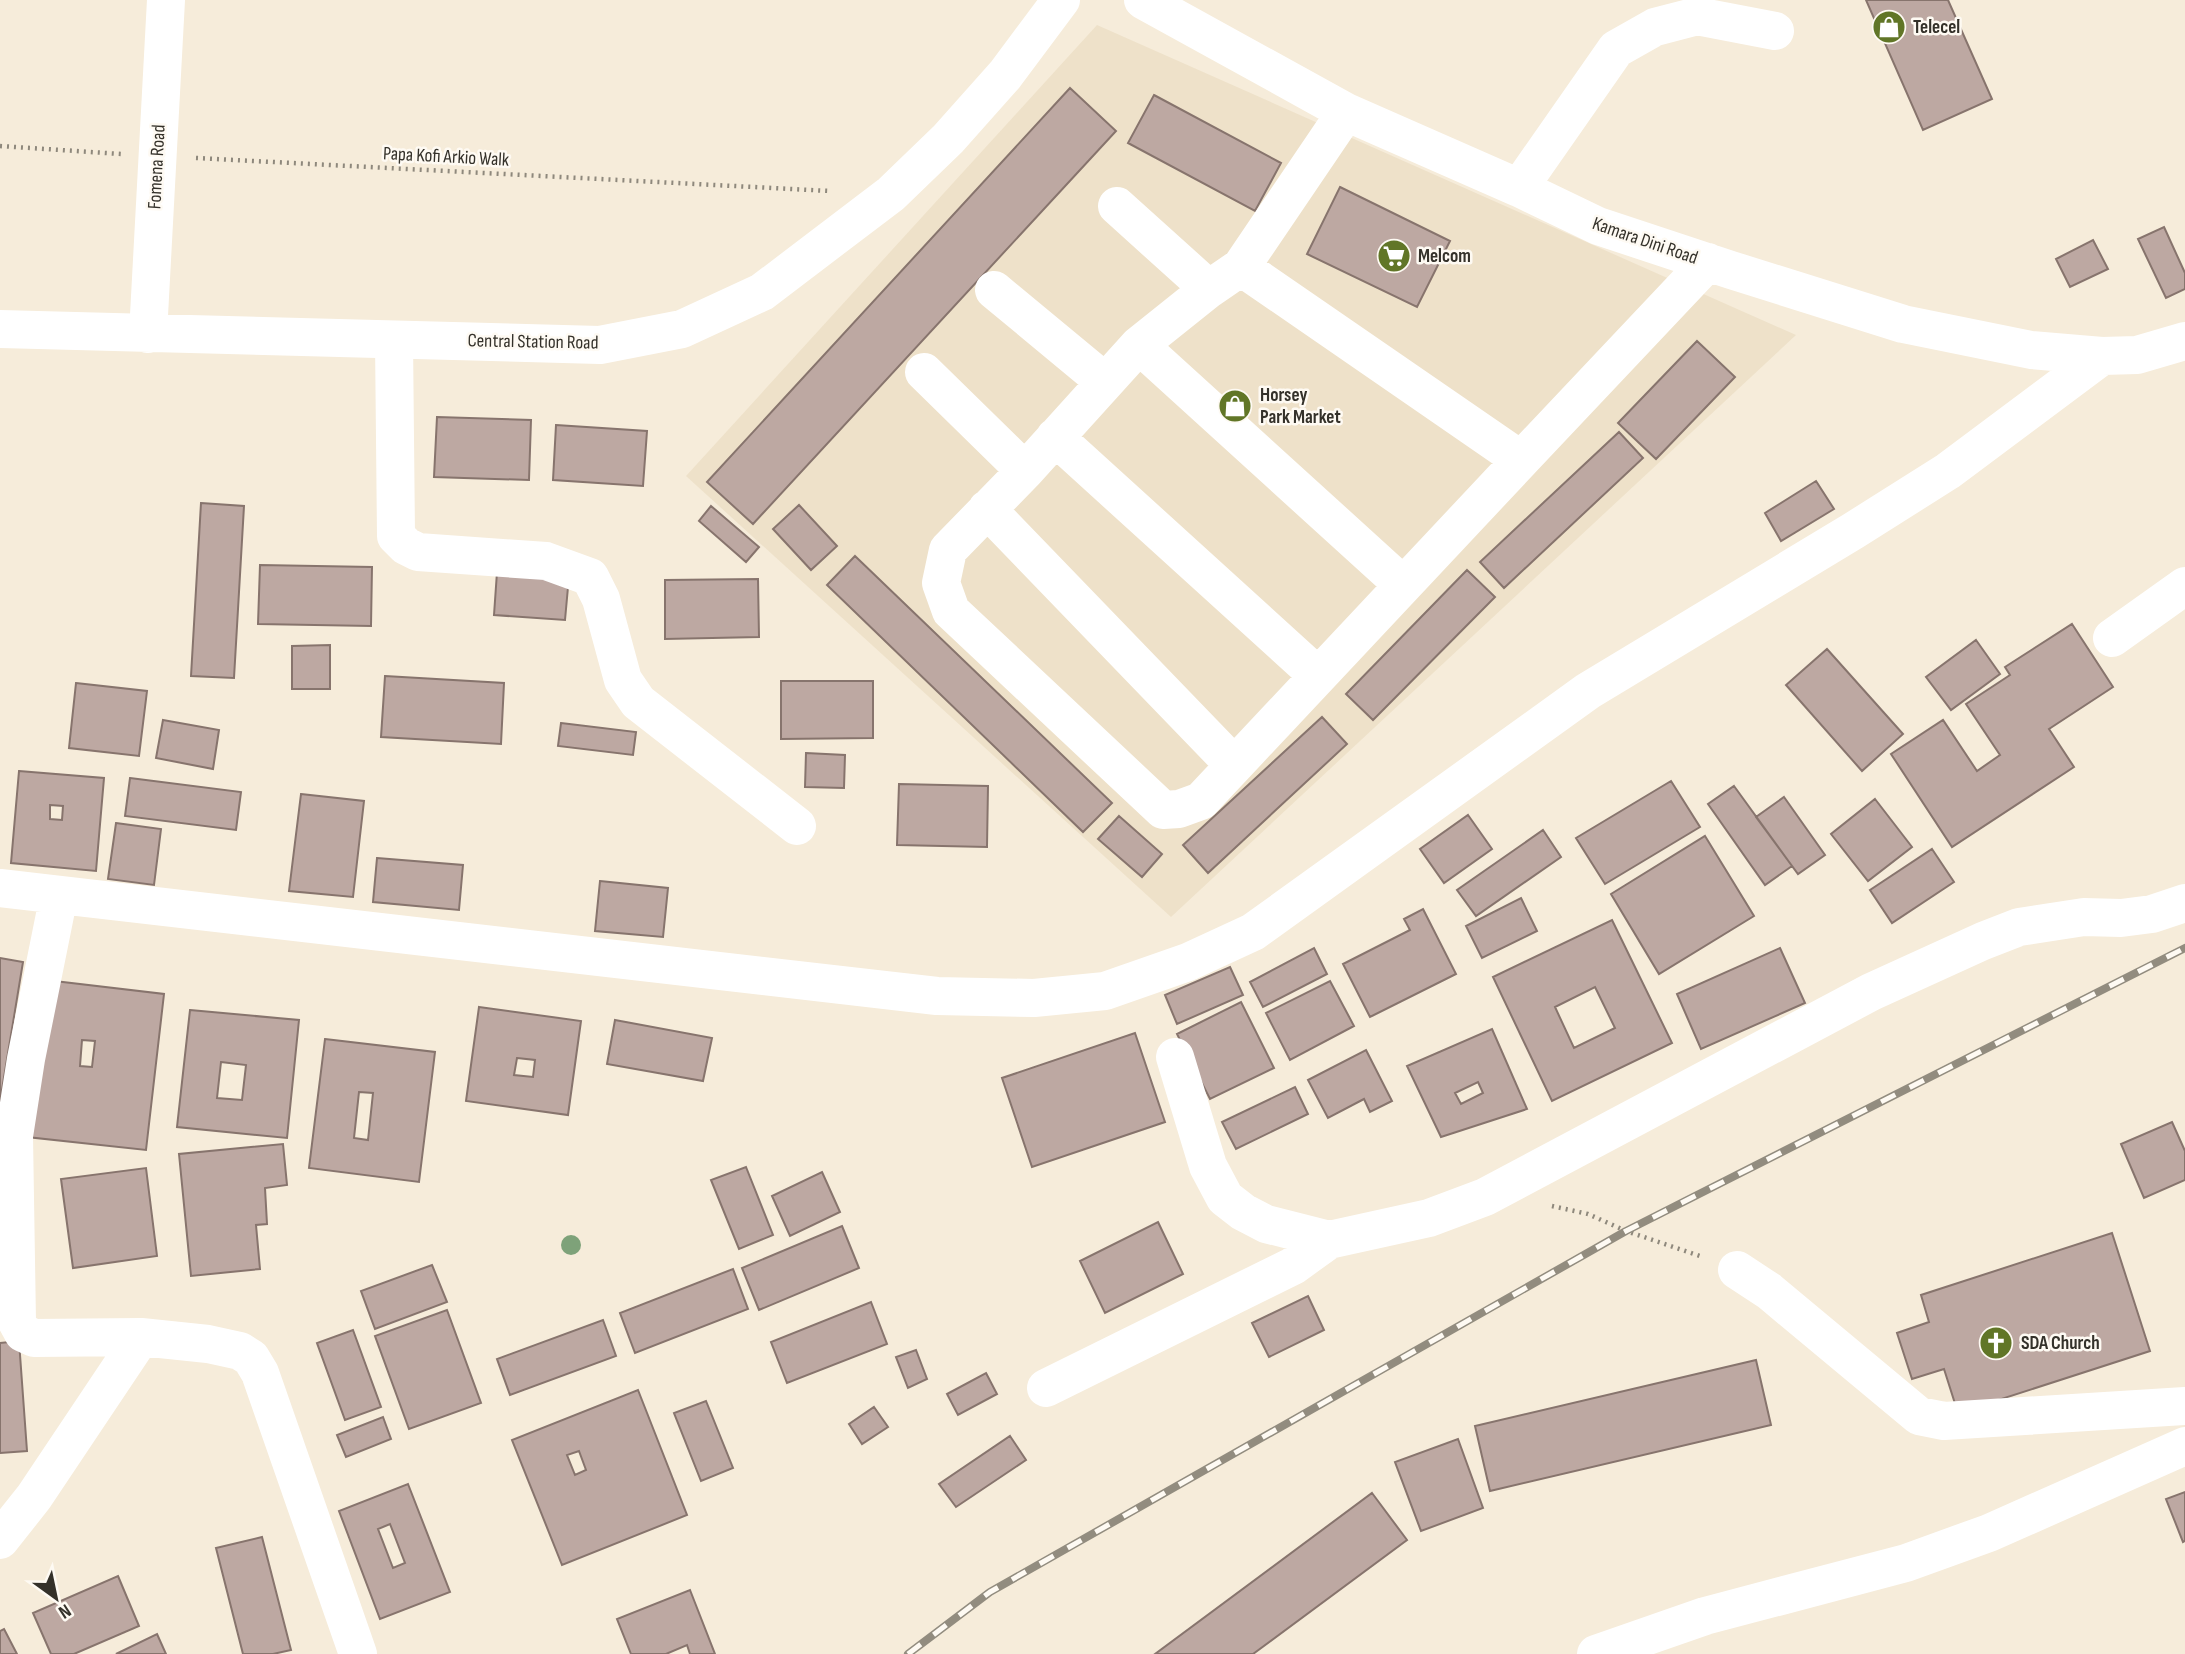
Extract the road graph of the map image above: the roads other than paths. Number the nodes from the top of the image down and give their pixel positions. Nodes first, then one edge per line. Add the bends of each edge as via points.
1 (166, 0) edge
2 (1062, 0) edge
3 (1143, 0) edge
4 (1775, 31) dead end
5 (1346, 112) junction
6 (1519, 188) junction
7 (1116, 206) dead end
8 (1708, 262) junction
9 (1241, 267) junction
10 (1209, 289) junction
11 (994, 290) dead end
12 (0, 329) edge
13 (148, 334) junction
14 (394, 340) junction
15 (1139, 345) junction
16 (2179, 348) edge
17 (2102, 356) junction
18 (924, 372) dead end
19 (1105, 382) junction
20 (1055, 436) junction
21 (1521, 460) junction
22 (1025, 471) junction
23 (987, 509) junction
24 (1403, 584) junction
25 (2185, 586) edge
26 (2112, 638) dead end
27 (1318, 676) junction
28 (1234, 765) junction
29 (797, 825) dead end
30 (0, 888) edge
31 (60, 895) junction
32 (2185, 903) edge
33 (1175, 1057) dead end
34 (1329, 1240) junction
35 (1737, 1270) road end
36 (141, 1338) junction
37 (1046, 1388) dead end
38 (2185, 1406) edge
39 (2185, 1446) edge
40 (0, 1540) edge
41 (358, 1654) edge
42 (1597, 1654) edge

1 - 13 street, Fomena Road
2 - 14 street, Central Station Road via 948,139 891,194 762,292 682,329 600,345
3 - 5 street, Kamara Dini Road
4 - 6 street via 1697,16 1655,27 1616,49
5 - 6 street, Kamara Dini Road
5 - 9 street
6 - 8 street, Kamara Dini Road via 1598,226
7 - 10 street
8 - 17 street, Kamara Dini Road via 1903,324 2031,350
8 - 21 street
9 - 10 street
9 - 21 street
10 - 15 street
11 - 19 street
12 - 13 street, Central Station Road
13 - 14 street, Central Station Road
14 - 29 street via 396,536 418,552 546,561 590,578 601,599 622,680 638,702
15 - 19 street
15 - 24 street
16 - 17 street, Kamara Dini Road
17 - 31 street via 1948,471 1588,691 1253,932 1188,962 1105,991 1034,998 937,996
18 - 22 street
19 - 20 street
20 - 22 street
20 - 27 street
21 - 24 street
22 - 23 street
23 - 28 street
23 - 28 street via 948,550 941,583 951,611 1163,810 1201,801
24 - 27 street
25 - 26 street
27 - 28 street
30 - 31 street
31 - 36 street via 14,1136 17,1322 23,1333 34,1338
32 - 34 street via 2152,914 2084,917 2019,927 1983,941 1871,992 1485,1197 1429,1218
33 - 34 street via 1208,1166 1225,1198 1266,1224
34 - 37 street via 1293,1266
35 - 38 street via 1769,1291 1919,1416 1944,1421
36 - 40 street
36 - 41 street via 208,1344 251,1357
39 - 42 street via 1989,1533 1906,1563 1705,1616

